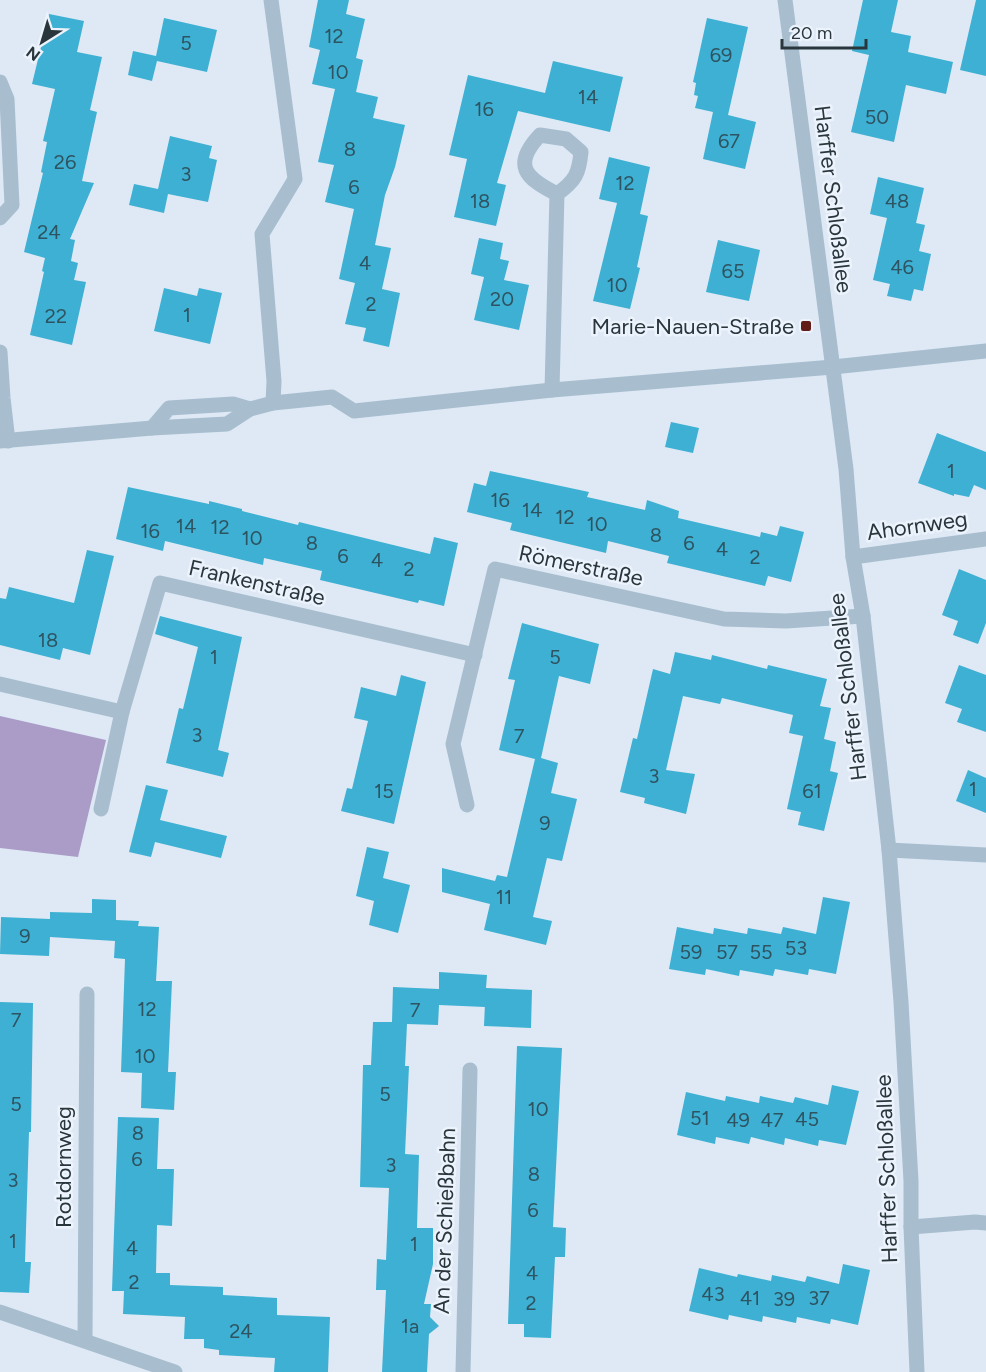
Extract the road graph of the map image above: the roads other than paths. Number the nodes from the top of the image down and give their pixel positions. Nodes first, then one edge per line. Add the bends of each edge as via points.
1 (271, 0) edge
2 (785, 0) edge
3 (0, 82) edge
4 (557, 194) dead end
5 (0, 218) edge
6 (986, 351) edge
7 (0, 352) edge
8 (833, 366) junction
9 (552, 390) junction
10 (273, 403) junction
11 (4, 441) edge
12 (986, 538) edge
13 (853, 557) junction
14 (863, 615) junction
15 (475, 656) junction
16 (0, 684) edge
17 (122, 712) junction
18 (467, 805) dead end
19 (101, 809) dead end
20 (889, 850) junction
21 (986, 855) edge
22 (87, 994) dead end
23 (470, 1070) dead end
24 (986, 1223) edge
25 (911, 1227) junction
26 (0, 1312) edge
27 (84, 1340) junction
28 (176, 1372) edge
29 (462, 1372) edge
30 (917, 1372) edge

1 - 10 street via 295,178 262,234
2 - 8 street, Harffer Schloßallee
3 - 5 street via 6,99 12,205
4 - 9 street
6 - 8 street
7 - 11 street
8 - 9 street
8 - 13 street, Harffer Schloßallee
9 - 10 street via 354,411 332,397
10 - 11 street via 250,409 233,404 170,408 153,428
12 - 13 street, Ahornweg
13 - 14 street, Harffer Schloßallee
14 - 15 street, Römerstraße via 786,621 724,618 495,569
14 - 20 street, Harffer Schloßallee
15 - 17 street, Frankenstraße via 160,583
15 - 18 street, Römerstraße via 453,744
16 - 17 street
17 - 19 street, Frankenstraße
20 - 21 street
20 - 25 street, Harffer Schloßallee via 912,1181
22 - 27 street, Rotdornweg
23 - 29 street, An der Schießbahn
24 - 25 street
25 - 30 street, Harffer Schloßallee
26 - 27 street
27 - 28 street

